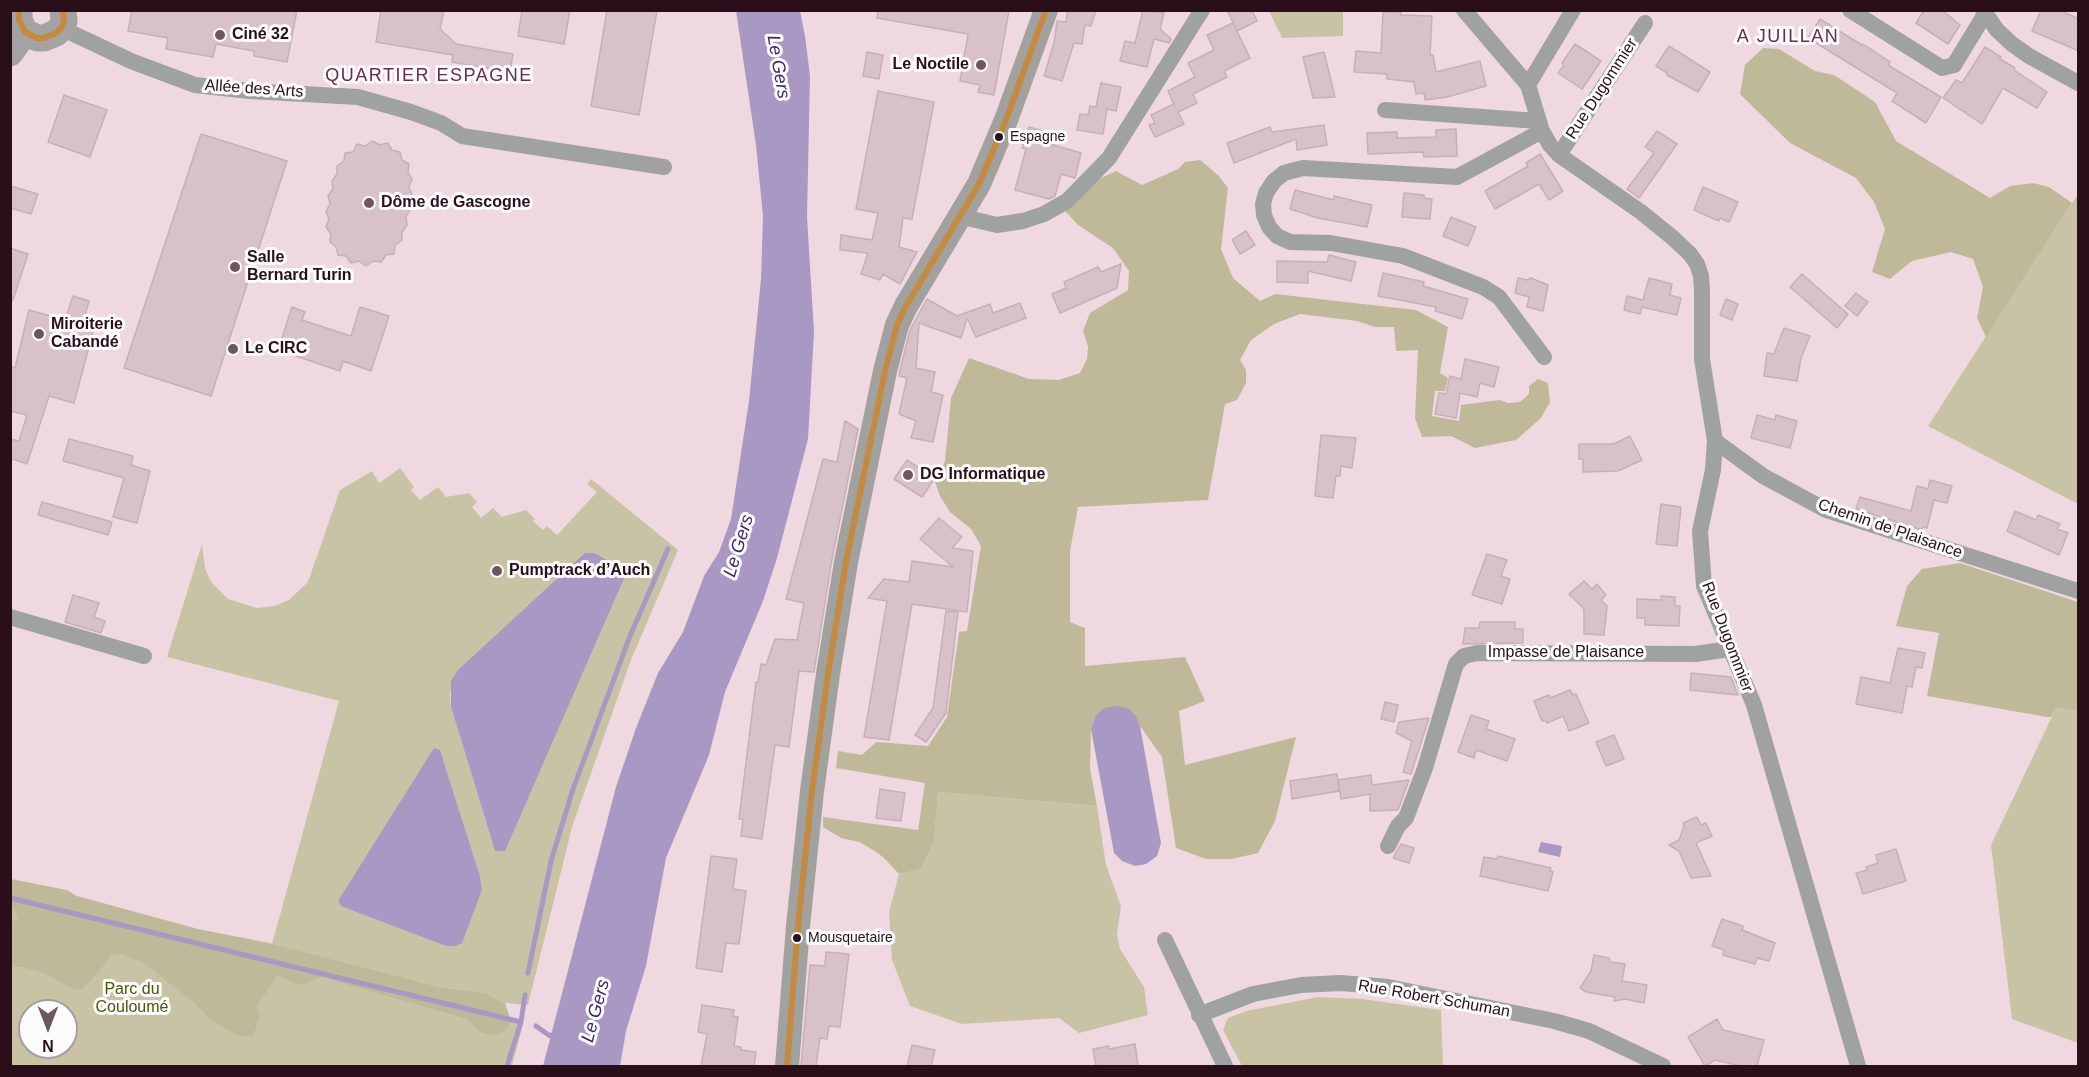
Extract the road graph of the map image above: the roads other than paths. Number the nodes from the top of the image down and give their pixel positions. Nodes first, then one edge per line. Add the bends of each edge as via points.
1 (1046, 10) edge
2 (1202, 10) edge
3 (1464, 10) edge
4 (1573, 10) edge
5 (1850, 10) edge
6 (1984, 12) edge
7 (62, 19) edge
8 (1645, 23) dead end
9 (18, 32) edge
10 (2079, 83) edge
11 (1528, 86) junction
12 (1385, 110) dead end
13 (1540, 126) junction
14 (1559, 155) junction
15 (664, 167) dead end
16 (959, 216) junction
17 (1544, 357) dead end
18 (1715, 441) junction
19 (2079, 591) edge
20 (10, 617) edge
21 (1730, 649) junction
22 (144, 656) dead end
23 (1388, 846) dead end
24 (1165, 940) dead end
25 (1199, 1015) junction
26 (787, 1066) edge
27 (1225, 1066) edge
28 (1663, 1066) edge
29 (1858, 1066) edge

1 - 16 street via 980,184
2 - 16 street via 1109,158 1067,201 1044,214 997,225
3 - 11 street, Rue Dugommier
4 - 11 street
5 - 6 street via 1942,68 1954,64
6 - 10 street via 1997,30 2028,56
7 - 9 main road via 56,33 44,39
7 - 15 street, Allée des Arts via 131,61 195,85 358,97 411,111 462,136
8 - 14 street, Rue Dugommier
11 - 13 street, Rue Dugommier
12 - 13 street
13 - 14 street, Rue Dugommier
13 - 17 street via 1457,177 1303,168 1284,173 1274,181 1263,204 1269,227 1290,242 1331,243 1403,256 1483,286 1499,297
14 - 18 street, Rue Dugommier via 1633,206 1673,238 1697,264 1702,283 1702,359
16 - 26 street via 897,325 846,562 812,791
18 - 19 street, Chemin de Plaisance via 1763,476 1826,510
18 - 21 street, Rue Dugommier via 1700,531 1701,556 1704,586
20 - 22 street
21 - 23 street, Impasse de Plaisance via 1695,654 1464,656 1456,664 1406,818
21 - 29 street, Rue Dugommier via 1754,705
24 - 25 street
25 - 27 street
25 - 28 street, Rue Robert Schuman via 1253,994 1301,985 1388,987 1589,1031

